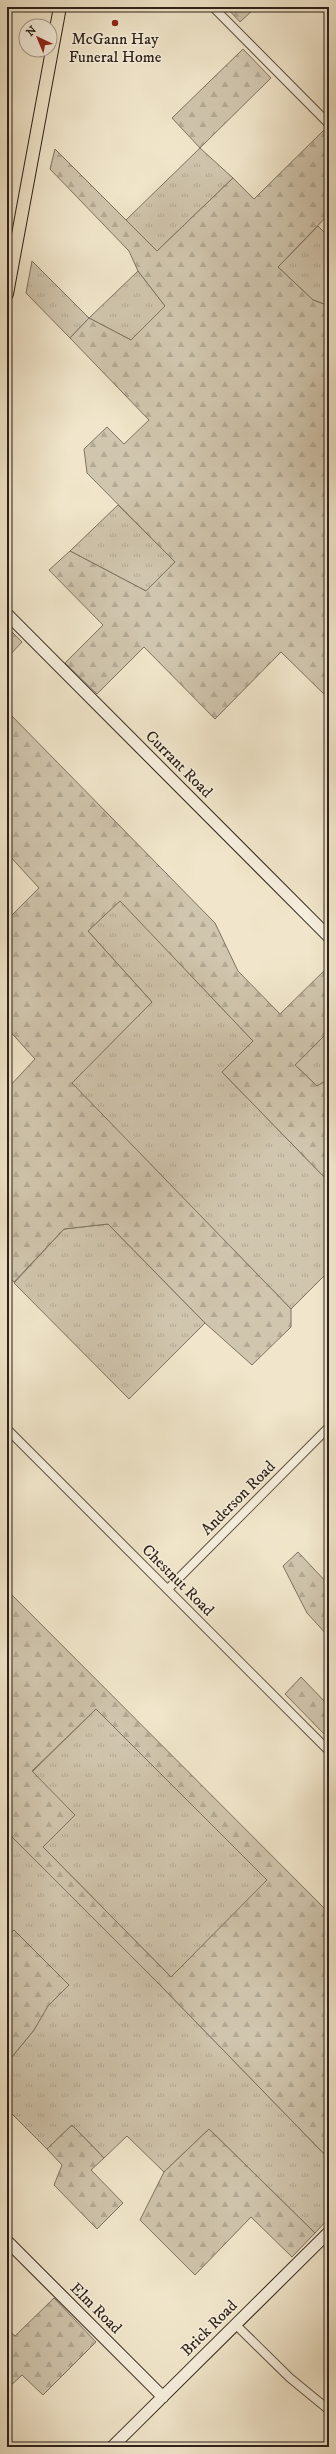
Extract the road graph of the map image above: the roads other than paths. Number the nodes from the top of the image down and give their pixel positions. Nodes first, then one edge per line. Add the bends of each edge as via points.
1 (60, 7) edge
2 (213, 7) edge
3 (329, 124) edge
4 (7, 294) edge
5 (7, 614) edge
6 (329, 937) edge
7 (329, 1427) edge
8 (7, 1429) edge
9 (168, 1590) junction
10 (329, 1751) edge
11 (329, 2232) edge
12 (7, 2241) edge
13 (236, 2325) junction
14 (163, 2397) junction
15 (329, 2410) edge
16 (112, 2447) edge

1 - 4 main road
2 - 3 street
5 - 6 street, Currant Road
7 - 9 street, Anderson Road
8 - 9 street, Chestnut Road
9 - 10 street, Chestnut Road
11 - 13 street, Brick Road
12 - 14 street, Elm Road
13 - 14 street, Brick Road
13 - 15 street via 290,2378
14 - 16 street, Brick Road

